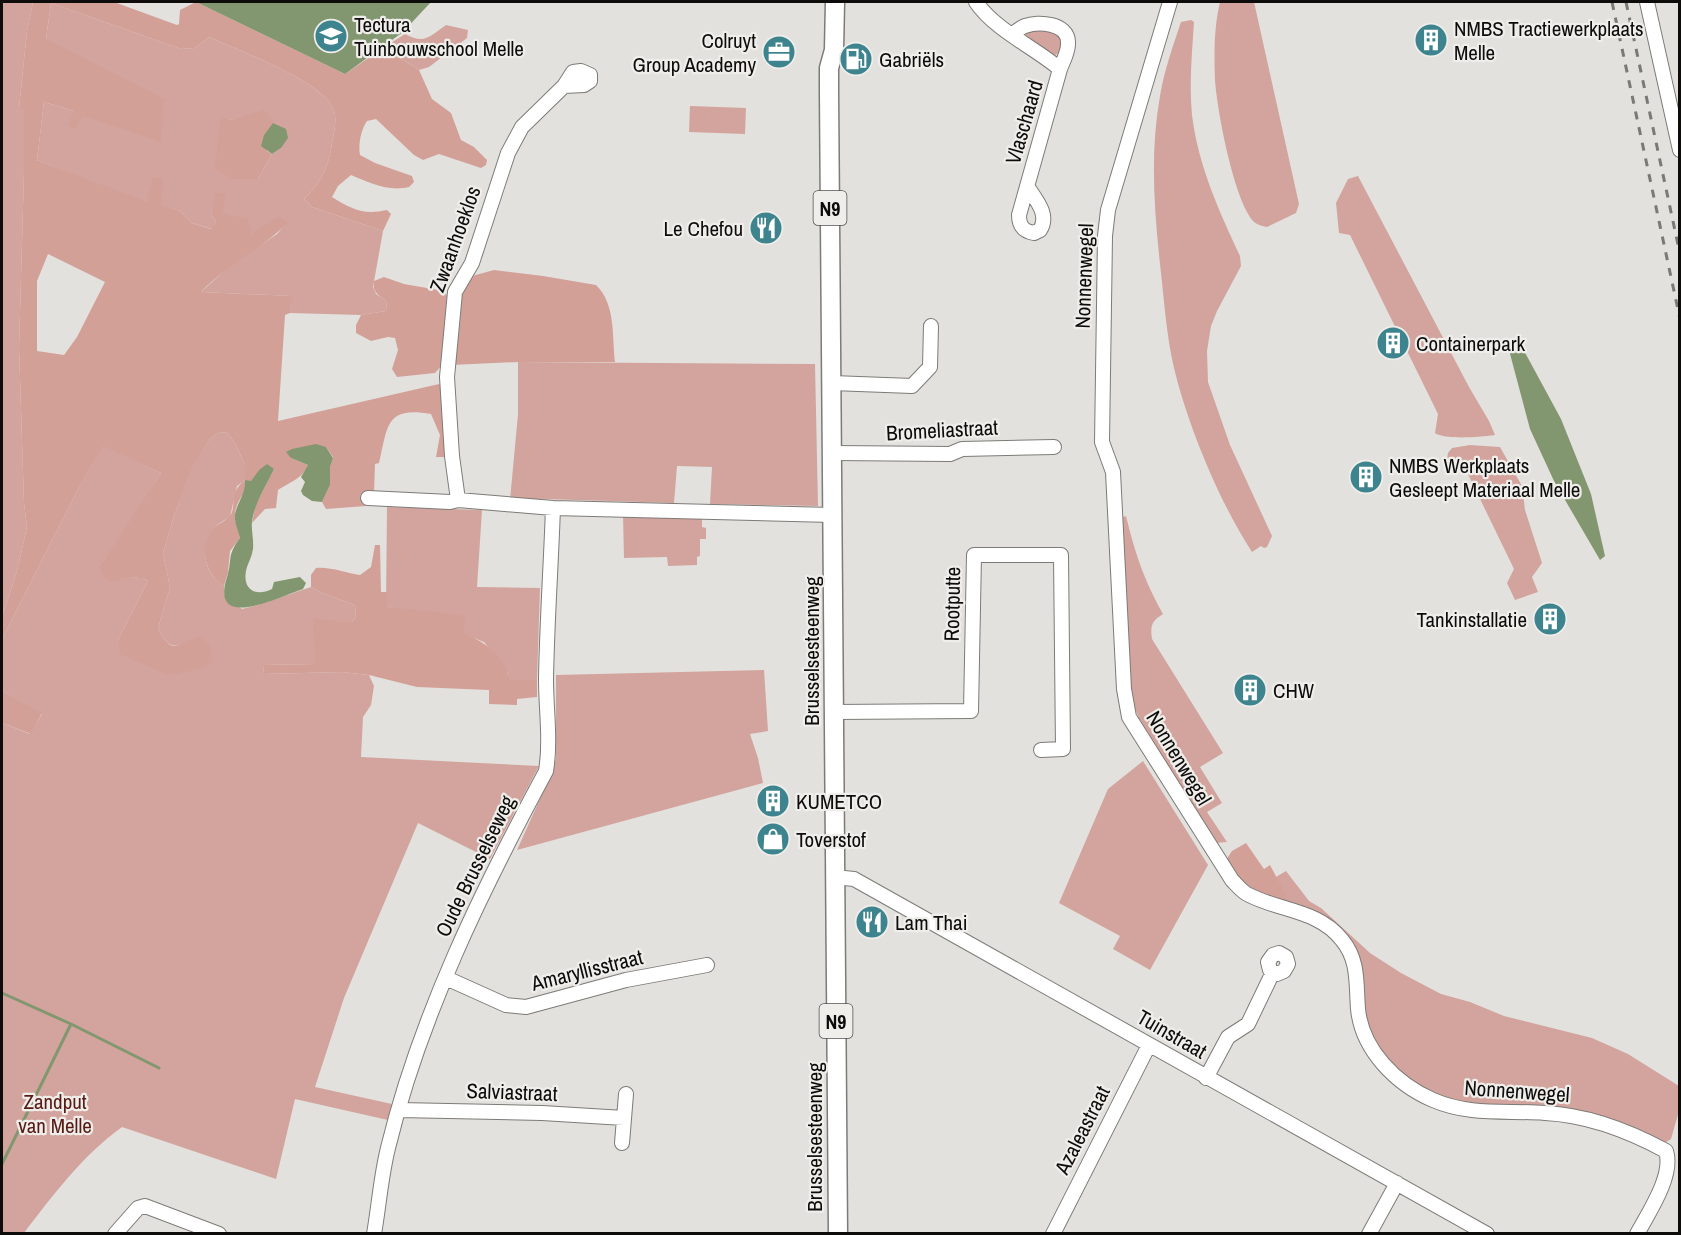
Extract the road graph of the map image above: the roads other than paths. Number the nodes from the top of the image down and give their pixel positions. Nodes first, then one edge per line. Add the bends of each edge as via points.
1 (825, 2) edge
2 (834, 2) edge
3 (976, 2) edge
4 (1170, 2) edge
5 (1647, 2) edge
6 (1012, 34) junction
7 (829, 68) junction
8 (1060, 69) junction
9 (564, 86) dead end
10 (1680, 150) edge
11 (1027, 186) dead end
12 (931, 326) dead end
13 (832, 383) junction
14 (1054, 447) dead end
15 (832, 453) junction
16 (368, 498) dead end
17 (458, 500) junction
18 (553, 508) junction
19 (832, 515) junction
20 (833, 712) junction
21 (1041, 750) dead end
22 (834, 877) junction
23 (707, 965) dead end
24 (1273, 972) dead end
25 (446, 978) junction
26 (1149, 1045) junction
27 (1206, 1078) junction
28 (626, 1094) dead end
29 (399, 1110) junction
30 (624, 1118) junction
31 (622, 1143) dead end
32 (1397, 1183) junction
33 (115, 1233) edge
34 (219, 1233) edge
35 (374, 1233) edge
36 (837, 1233) edge
37 (1053, 1233) edge
38 (1369, 1233) edge
39 (1487, 1233) edge
40 (1637, 1233) edge

1 - 7 main road, Brusselsesteenweg / N9
2 - 7 main road, Brusselsesteenweg / N9 via 834,50
3 - 6 street, Vlaschaard
4 - 40 street, Nonnenwegel via 1108,210 1105,236 1101,442 1113,472 1124,689 1129,717 1232,880 1246,894 1321,921 1342,939 1356,967 1363,1033 1390,1071 1431,1099 1460,1110 1578,1117 1609,1125 1666,1151 1669,1167
5 - 10 street
6 - 8 street, Vlaschaard
6 - 8 street, Vlaschaard via 1025,26 1061,27 1066,32 1068,49
7 - 13 main road, Brusselsesteenweg / N9
8 - 11 street, Vlaschaard
9 - 17 street, Zwaanhoeklos via 522,127 508,153 472,263 455,292 447,377
12 - 13 street via 930,367 912,386
13 - 15 main road, Brusselsesteenweg / N9
14 - 15 street, Bromeliastraat via 962,449 950,454
15 - 19 main road, Brusselsesteenweg / N9
16 - 17 street
17 - 18 street
18 - 19 street
18 - 25 street, Oude Brusselseweg via 546,771 502,853
19 - 20 main road, Brusselsesteenweg / N9
20 - 21 street, Rootputte via 971,711 974,555 1061,555 1063,749
20 - 22 main road, Brusselsesteenweg / N9
22 - 26 street, Tuinstraat via 854,879
22 - 36 main road, Brusselsesteenweg / N9
23 - 25 street, Amaryllisstraat via 626,980 526,1007 506,1005
24 - 27 street via 1248,1024 1228,1036
25 - 29 street, Oude Brusselseweg
26 - 27 street, Tuinstraat
26 - 37 street, Azaleastraat
27 - 32 street, Tuinstraat
28 - 30 street
29 - 30 street, Salviastraat
29 - 35 street, Oude Brusselseweg via 380,1188
30 - 31 street
32 - 38 street
32 - 39 street, Tuinstraat
33 - 34 street via 138,1208 145,1206

